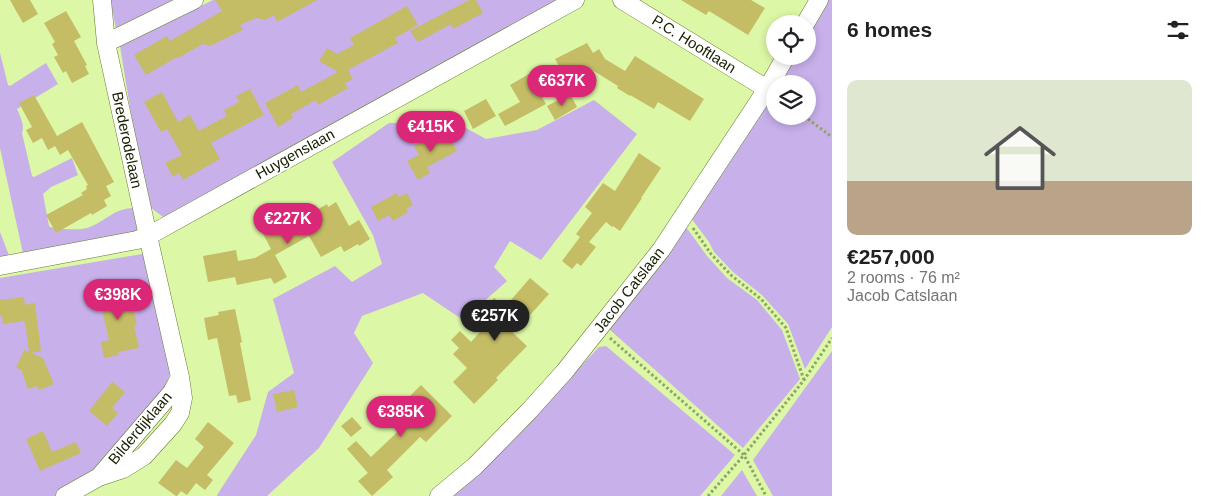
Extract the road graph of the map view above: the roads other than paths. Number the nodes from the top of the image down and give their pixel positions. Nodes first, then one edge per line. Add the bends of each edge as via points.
1 (102, 0) edge
2 (194, 0) edge
3 (575, 0) edge
4 (622, 0) edge
5 (819, 0) edge
6 (810, 15) edge
7 (106, 43) junction
8 (766, 88) edge
9 (766, 91) edge
10 (148, 236) junction
11 (0, 266) edge
12 (64, 496) edge
13 (439, 496) edge

1 - 7 street, Brederodelaan
2 - 7 street
3 - 10 street, Huygenslaan
4 - 8 street, P.C. Hooftlaan
5 - 6 street
7 - 10 street, Brederodelaan
9 - 13 street, Jacob Catslaan via 661,250 599,328 529,411 475,466
10 - 11 street, Huygenslaan
10 - 12 street, Bilderdijklaan via 180,377 172,392 99,477

